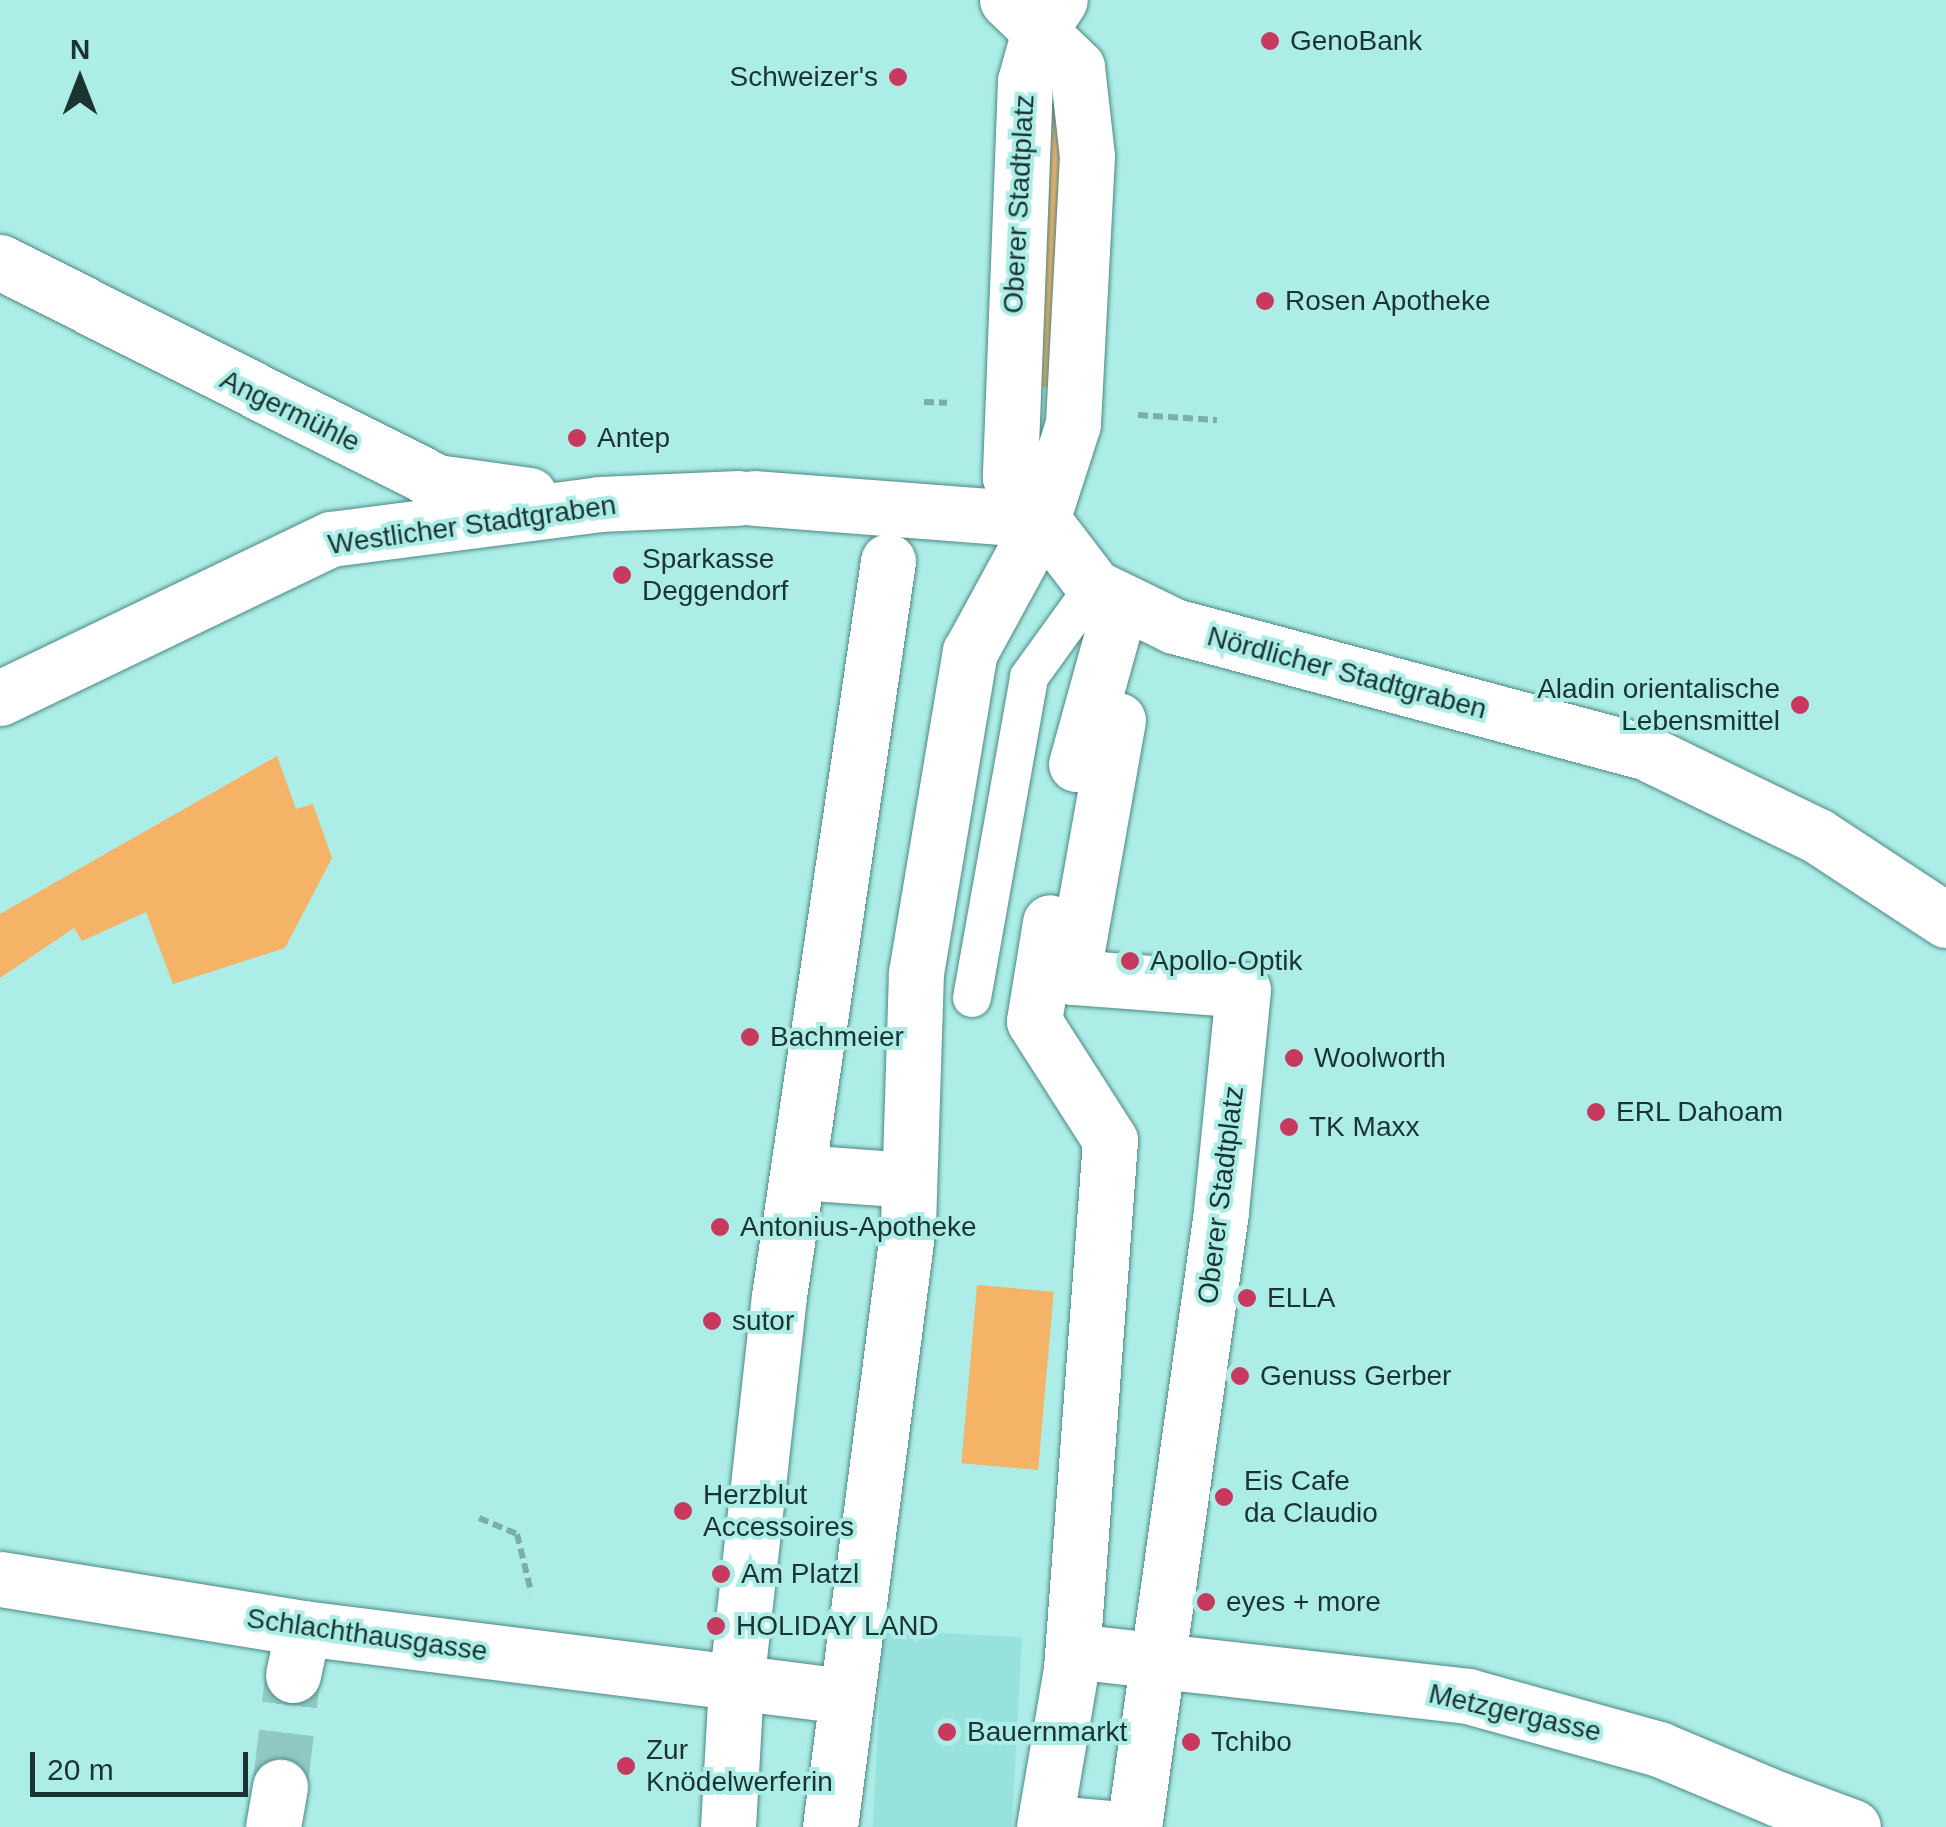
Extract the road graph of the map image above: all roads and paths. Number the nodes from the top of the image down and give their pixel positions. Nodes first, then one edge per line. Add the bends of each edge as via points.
1 (1035, 10) edge
2 (0, 262) edge
3 (924, 402) dead end
4 (958, 404) dead end
5 (1132, 415) dead end
6 (1216, 420) dead end
7 (598, 504) junction
8 (1042, 520) junction
9 (888, 561) dead end
10 (1107, 596) junction
11 (0, 698) edge
12 (1118, 720) dead end
13 (1946, 920) edge
14 (972, 998) dead end
15 (798, 1172) junction
16 (909, 1180) junction
17 (479, 1518) dead end
18 (0, 1579) edge
19 (1073, 1651) junction
20 (529, 1658) junction
21 (1161, 1660) junction
22 (736, 1685) junction
23 (845, 1696) junction
24 (1044, 1820) edge
25 (1134, 1824) edge
26 (728, 1827) edge
27 (830, 1827) edge
28 (1854, 1827) edge

1 - 8 street, Oberer Stadtplatz via 1077,68 1087,156 1073,424
2 - 7 street, Angermühle via 437,482
3 - 4 path
5 - 6 path
7 - 8 street, Westlicher Stadtgraben via 747,498
7 - 11 street, Westlicher Stadtgraben via 331,539
8 - 10 street
8 - 16 street, Oberer Stadtplatz via 983,618 968,661 916,973
9 - 15 street
10 - 13 street, Nördlicher Stadtgraben via 1233,642 1647,753 1818,836
10 - 14 lane via 1029,677
10 - 19 street via 1034,1021 1110,1140
12 - 21 street, Oberer Stadtplatz via 1072,977 1243,990
15 - 16 street
15 - 22 street
16 - 23 street, Oberer Stadtplatz
17 - 20 path via 518,1534 531,1590
18 - 20 street, Schlachthausgasse via 298,1651
19 - 21 street, Metzgergasse
19 - 24 street
20 - 22 street, Schlachthausgasse
21 - 25 street, Oberer Stadtplatz
21 - 28 street, Metzgergasse via 1468,1696 1659,1749
22 - 23 street
22 - 26 street
23 - 27 street, Oberer Stadtplatz
24 - 25 lane

